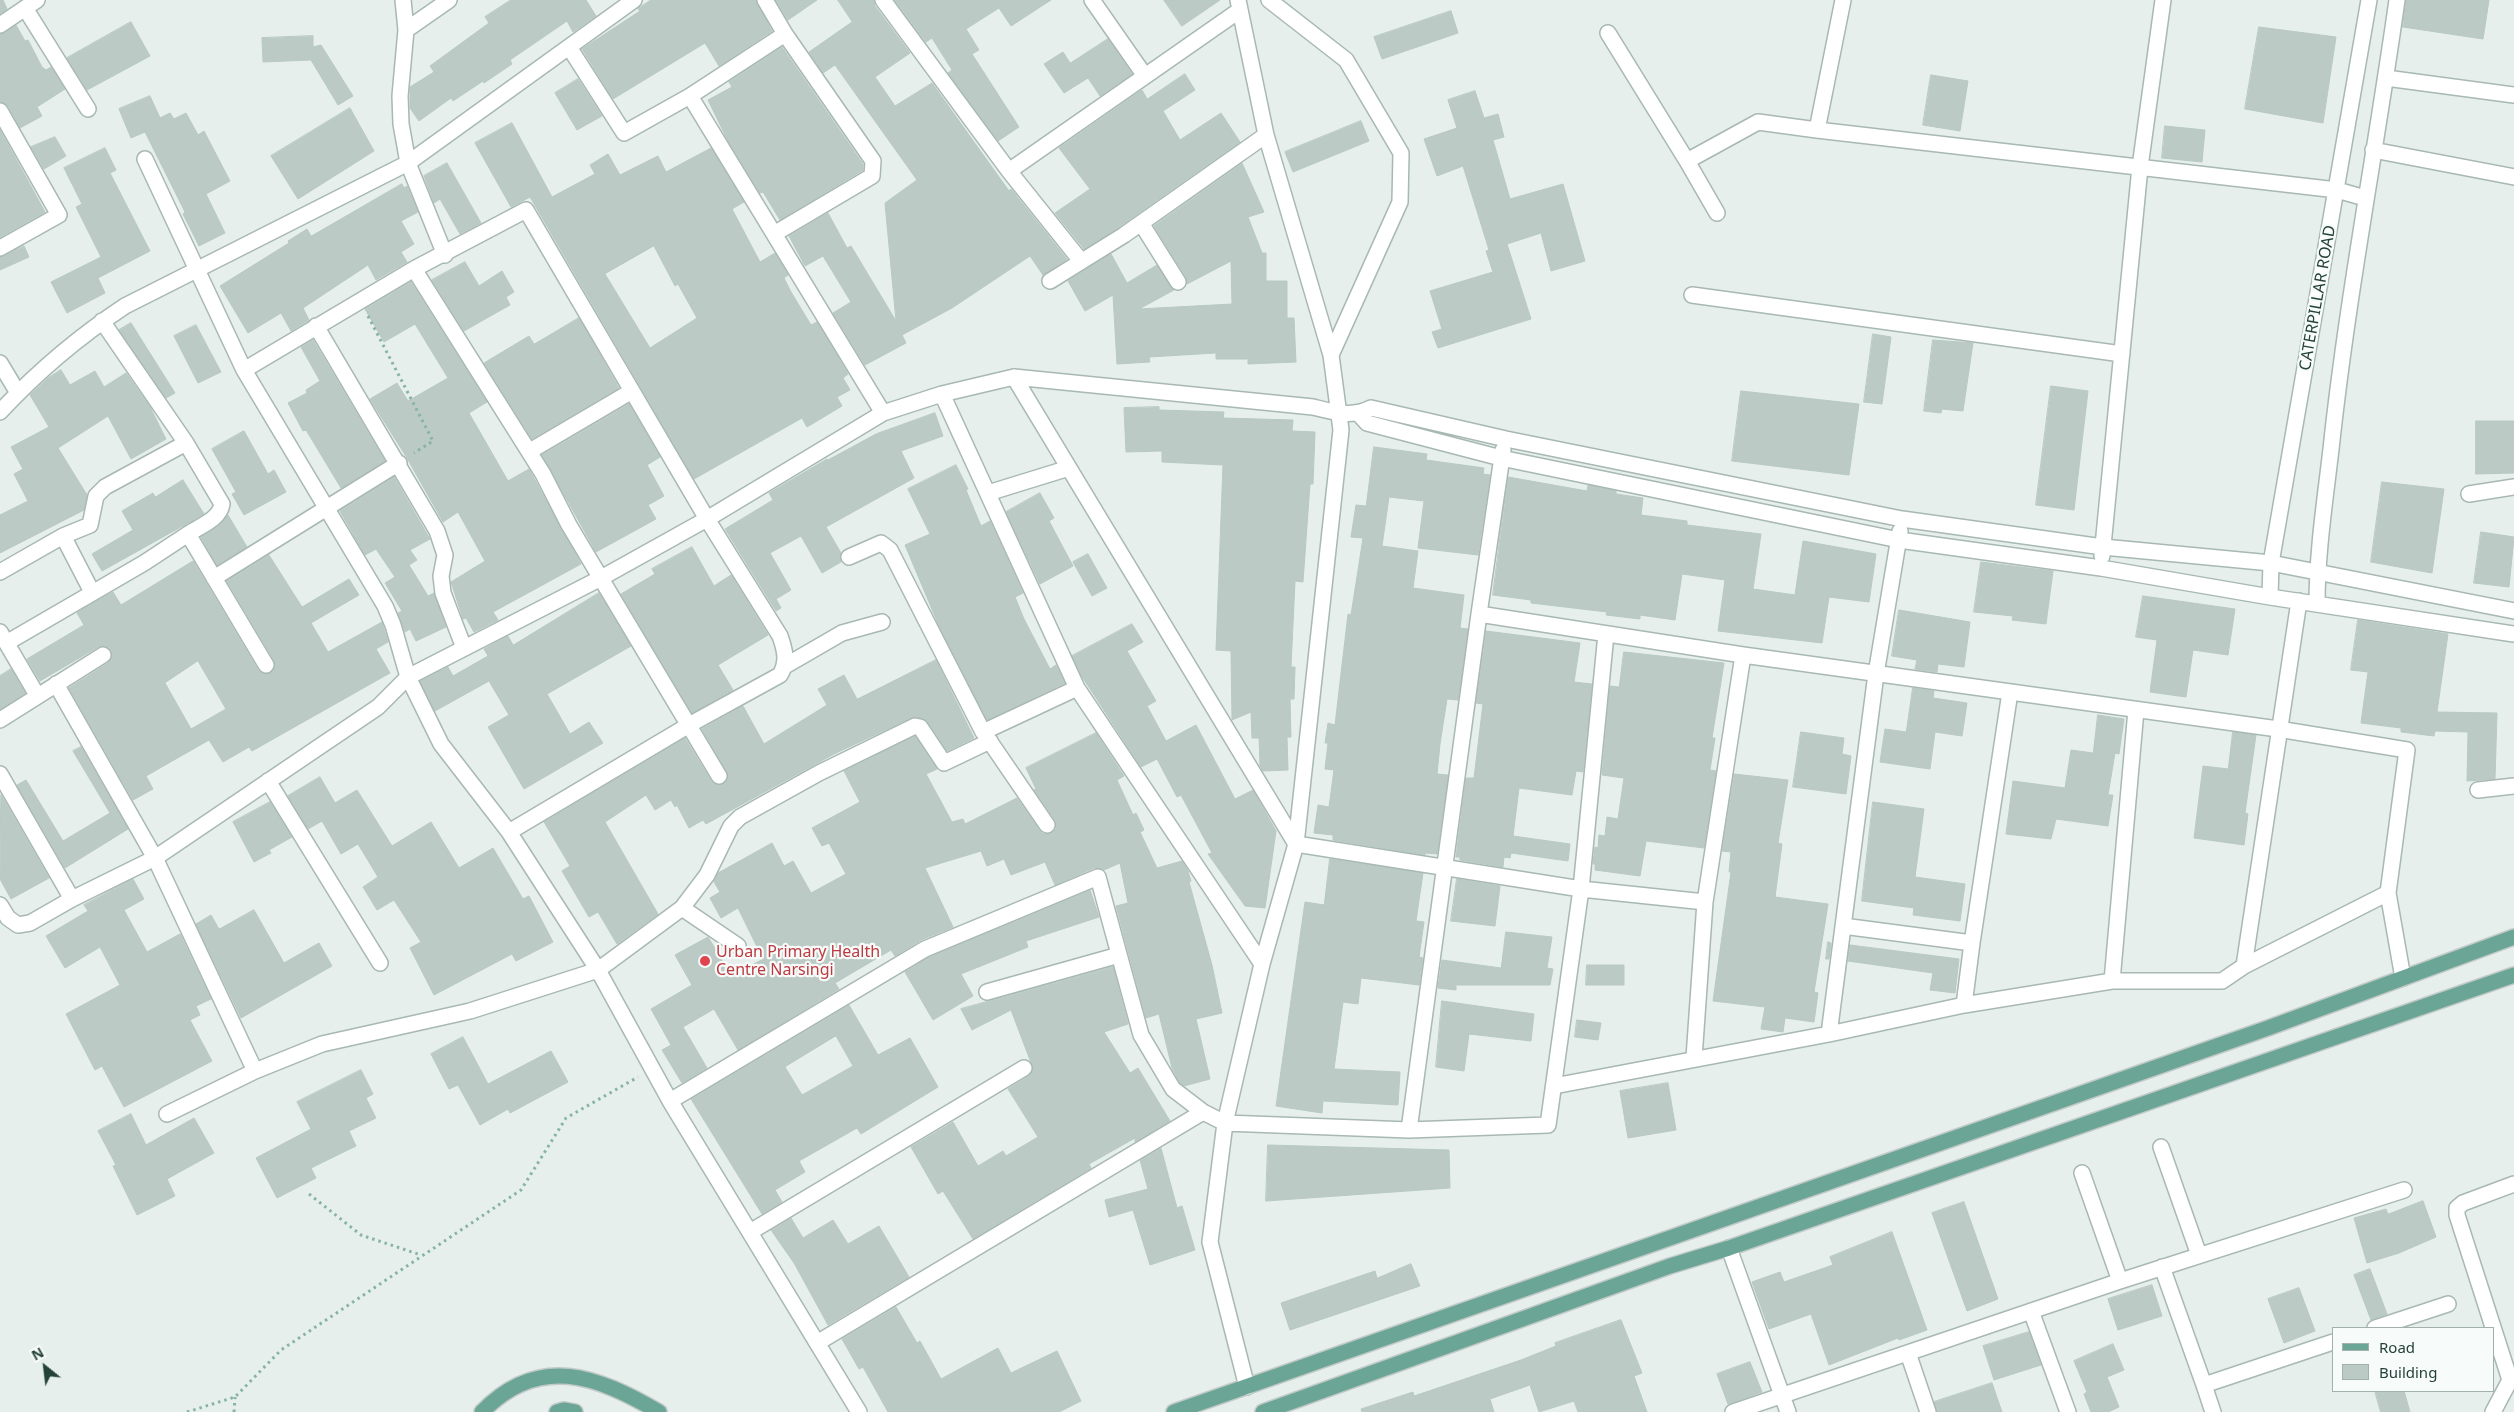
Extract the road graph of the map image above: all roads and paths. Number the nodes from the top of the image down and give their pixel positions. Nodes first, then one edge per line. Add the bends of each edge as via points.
1 (403, 0) edge
2 (449, 0) edge
3 (634, 0) edge
4 (765, 0) edge
5 (883, 0) edge
6 (1092, 0) edge
7 (1269, 0) edge
8 (1843, 0) edge
9 (2163, 0) edge
10 (2369, 0) edge
11 (2397, 0) edge
12 (31, 4) edge
13 (1239, 5) edge
14 (0, 25) edge
15 (406, 30) junction
16 (1608, 33) dead end
17 (785, 34) junction
18 (569, 47) junction
19 (1145, 76) junction
20 (2386, 78) junction
21 (2514, 95) edge
22 (690, 96) junction
23 (88, 109) dead end
24 (0, 111) edge
25 (1818, 130) junction
26 (1266, 135) junction
27 (2373, 150) junction
28 (145, 159) dead end
29 (1687, 161) junction
30 (408, 163) junction
31 (2140, 167) junction
32 (1009, 171) junction
33 (2514, 177) edge
34 (2337, 190) junction
35 (2365, 198) junction
36 (1716, 213) dead end
37 (1140, 223) junction
38 (774, 234) junction
39 (0, 248) edge
40 (444, 255) junction
41 (1081, 261) junction
42 (195, 268) junction
43 (414, 270) junction
44 (1050, 281) dead end
45 (1178, 282) dead end
46 (1692, 294) dead end
47 (360, 302) junction
48 (102, 322) junction
49 (316, 326) junction
50 (2122, 354) junction
51 (1331, 355) junction
52 (0, 363) edge
53 (244, 370) junction
54 (1014, 377) junction
55 (632, 391) junction
56 (18, 393) junction
57 (942, 394) junction
58 (0, 412) edge
59 (883, 413) junction
60 (1340, 413) junction
61 (1359, 414) junction
62 (1506, 438) junction
63 (186, 443) junction
64 (530, 451) junction
65 (1502, 458) junction
66 (399, 462) junction
67 (1069, 468) junction
68 (2514, 487) edge
69 (988, 493) junction
70 (2469, 494) dead end
71 (326, 508) junction
72 (707, 519) junction
73 (1902, 519) junction
74 (188, 534) junction
75 (63, 536) junction
76 (1899, 540) junction
77 (2103, 546) junction
78 (849, 557) dead end
79 (2271, 563) junction
80 (2102, 568) junction
81 (0, 572) edge
82 (2317, 572) junction
83 (214, 578) junction
84 (601, 578) junction
85 (92, 592) junction
86 (2270, 597) junction
87 (2298, 601) junction
88 (2317, 604) junction
89 (2514, 611) edge
90 (1478, 614) junction
91 (882, 622) dead end
92 (1606, 634) junction
93 (2514, 634) edge
94 (4, 637) edge
95 (464, 648) junction
96 (103, 655) dead end
97 (1743, 655) junction
98 (266, 664) dead end
99 (785, 666) junction
100 (1876, 674) junction
101 (408, 677) junction
102 (56, 684) junction
103 (1077, 688) junction
104 (2010, 692) junction
105 (37, 695) junction
106 (2136, 710) junction
107 (0, 720) edge
108 (689, 725) junction
109 (2278, 729) junction
110 (987, 736) junction
111 (0, 774) edge
112 (719, 776) dead end
113 (268, 781) junction
114 (2514, 786) edge
115 (2478, 790) dead end
116 (1047, 825) dead end
117 (509, 832) junction
118 (1296, 844) junction
119 (155, 858) junction
120 (1445, 867) junction
121 (1581, 890) junction
122 (2388, 893) junction
123 (72, 899) junction
124 (1705, 902) junction
125 (0, 905) edge
126 (682, 908) junction
127 (1843, 926) junction
128 (2514, 937) edge
129 (1972, 943) junction
130 (738, 946) dead end
131 (1119, 956) junction
132 (380, 963) dead end
133 (1262, 964) junction
134 (2244, 966) junction
135 (598, 970) junction
136 (2514, 975) edge
137 (2403, 978) junction
138 (2112, 981) junction
139 (987, 992) dead end
140 (1964, 1005) junction
141 (1829, 1034) junction
142 (1694, 1058) junction
143 (654, 1068) junction
144 (1024, 1068) dead end
145 (255, 1071) junction
146 (1554, 1086) junction
147 (670, 1101) junction
148 (1203, 1112) junction
149 (166, 1114) dead end
150 (1225, 1123) junction
151 (1409, 1130) junction
152 (2161, 1147) dead end
153 (2082, 1173) dead end
154 (2514, 1184) edge
155 (2404, 1190) dead end
156 (309, 1194) dead end
157 (750, 1232) junction
158 (1729, 1248) junction
159 (2198, 1255) junction
160 (422, 1256) junction
161 (2162, 1267) junction
162 (2120, 1281) junction
163 (2448, 1304) dead end
164 (2031, 1311) junction
165 (2378, 1327) edge
166 (817, 1342) junction
167 (2332, 1342) edge
168 (1908, 1353) junction
169 (2512, 1379) edge
170 (2204, 1385) junction
171 (1247, 1387) junction
172 (1781, 1396) junction
173 (235, 1397) junction
174 (187, 1412) edge
175 (234, 1412) edge
176 (482, 1412) edge
177 (557, 1412) edge
178 (575, 1412) edge
179 (659, 1412) edge
180 (859, 1412) edge
181 (1174, 1412) edge
182 (1263, 1412) edge
183 (1733, 1412) edge
184 (1788, 1412) edge
185 (1928, 1412) edge
186 (2068, 1412) edge
187 (2213, 1412) edge
188 (2493, 1412) edge

1 - 15 street
2 - 15 street
3 - 18 street
4 - 17 street
5 - 32 street
6 - 19 street
7 - 51 street via 1346,60 1402,153 1400,202
8 - 25 street
9 - 31 street
10 - 34 street, CATERPILLAR ROAD
11 - 20 street
12 - 14 street
12 - 23 street
13 - 19 street
13 - 26 street
15 - 30 street via 400,96
16 - 29 street
17 - 22 street
17 - 38 street via 873,161 872,176
18 - 22 street via 624,133
18 - 30 street
19 - 32 street
20 - 21 street
20 - 27 street
22 - 38 street
24 - 39 street via 59,216
25 - 29 street via 1758,122
25 - 31 street
26 - 37 street
26 - 51 street
27 - 33 street
27 - 35 street, CATERPILLAR ROAD
28 - 42 street
29 - 36 street
30 - 40 street
30 - 42 street
31 - 34 street
31 - 50 street
32 - 41 street
34 - 35 street
34 - 79 street, CATERPILLAR ROAD
35 - 82 street, CATERPILLAR ROAD via 2335,406
37 - 41 street
37 - 45 street
38 - 59 street
40 - 43 street
40 - 55 street via 526,210
41 - 44 street
42 - 48 street
42 - 53 street
43 - 47 street
43 - 64 street
46 - 50 street
47 - 49 street
47 - 66 path via 433,441
48 - 56 street
48 - 63 street
49 - 53 street
49 - 66 street
50 - 77 street
51 - 60 street
52 - 56 street
53 - 71 street
54 - 57 street
54 - 60 street via 1312,407
54 - 67 street
55 - 64 street
55 - 72 street
56 - 58 street
57 - 59 street
57 - 69 street
59 - 72 street
60 - 61 street
60 - 118 street via 1340,440
61 - 62 street via 1371,408
61 - 65 street via 1367,423
62 - 65 street
62 - 73 street
63 - 74 street via 222,504 217,516
63 - 75 street via 105,487 96,496 90,525
64 - 84 street
65 - 76 street
65 - 90 street
66 - 71 street
66 - 95 street via 438,530 445,555 441,576 443,593
67 - 69 street
67 - 118 street
68 - 70 street
69 - 103 street
71 - 83 street
71 - 101 street via 385,606
72 - 84 street
72 - 99 street via 780,636 785,650
73 - 76 street
73 - 77 street
74 - 83 street
74 - 85 street
75 - 81 street
75 - 85 street
76 - 80 street
76 - 100 street
77 - 79 street
77 - 80 street
78 - 110 street via 881,543 890,550
79 - 82 street
79 - 86 street, CATERPILLAR ROAD
80 - 86 street
82 - 88 street, CATERPILLAR ROAD
82 - 89 street
83 - 98 street
84 - 95 street
84 - 108 street
85 - 94 street
86 - 87 street
87 - 88 street
87 - 109 street
88 - 93 street
90 - 92 street
90 - 120 street
91 - 99 street via 842,633
92 - 97 street
92 - 121 street
94 - 105 street
95 - 101 street
96 - 102 street
97 - 100 street
97 - 124 street
99 - 108 street via 780,675
100 - 104 street
100 - 127 street
101 - 113 street via 378,708
101 - 117 street via 441,744
102 - 105 street
102 - 119 street
103 - 110 street
103 - 133 street
104 - 106 street
104 - 129 street
105 - 107 street
106 - 109 street
106 - 138 street
108 - 112 street
108 - 117 street
109 - 122 street via 2406,750
109 - 134 street
110 - 116 street
110 - 126 street via 944,763 920,727 915,726 819,773 740,817 732,826 707,875
111 - 123 street
113 - 119 street
113 - 132 street
114 - 115 street
117 - 135 street
118 - 120 street
118 - 133 street
119 - 123 street
119 - 145 street
120 - 121 street
120 - 151 street
121 - 124 street
121 - 146 street
122 - 134 street
122 - 137 street
123 - 125 street via 30,923 18,925 8,918
124 - 142 street
126 - 130 street
126 - 135 street
127 - 129 street
127 - 141 street
128 - 137 main road
129 - 140 street
131 - 139 street
131 - 147 street via 1098,877 925,950
131 - 148 street via 1141,1035 1173,1089
133 - 150 street
134 - 138 street via 2222,981
135 - 143 street
135 - 145 street via 470,1011 322,1044
136 - 158 main road
137 - 171 main road
138 - 140 street
140 - 141 street
141 - 142 street
142 - 146 street
143 - 147 street
143 - 160 path via 566,1118 521,1190
144 - 157 street
145 - 149 street
146 - 151 street via 1548,1125
147 - 157 street
148 - 150 street
148 - 166 street
150 - 151 street
150 - 171 street via 1210,1242
152 - 159 street
153 - 162 street
154 - 169 street via 2462,1204 2456,1215
155 - 159 street
156 - 160 path via 361,1235
157 - 166 street
158 - 172 street
158 - 182 main road
159 - 161 street
160 - 173 path via 281,1350
161 - 162 street
161 - 170 street
162 - 164 street
163 - 165 street
164 - 168 street
164 - 186 street
166 - 180 street
167 - 170 street
168 - 172 street
168 - 185 street
169 - 188 street
170 - 187 street
171 - 181 main road
172 - 183 street
172 - 184 street
173 - 174 path
173 - 175 path
176 - 179 main road via 492,1401 525,1382 553,1374 590,1380
177 - 178 main road

